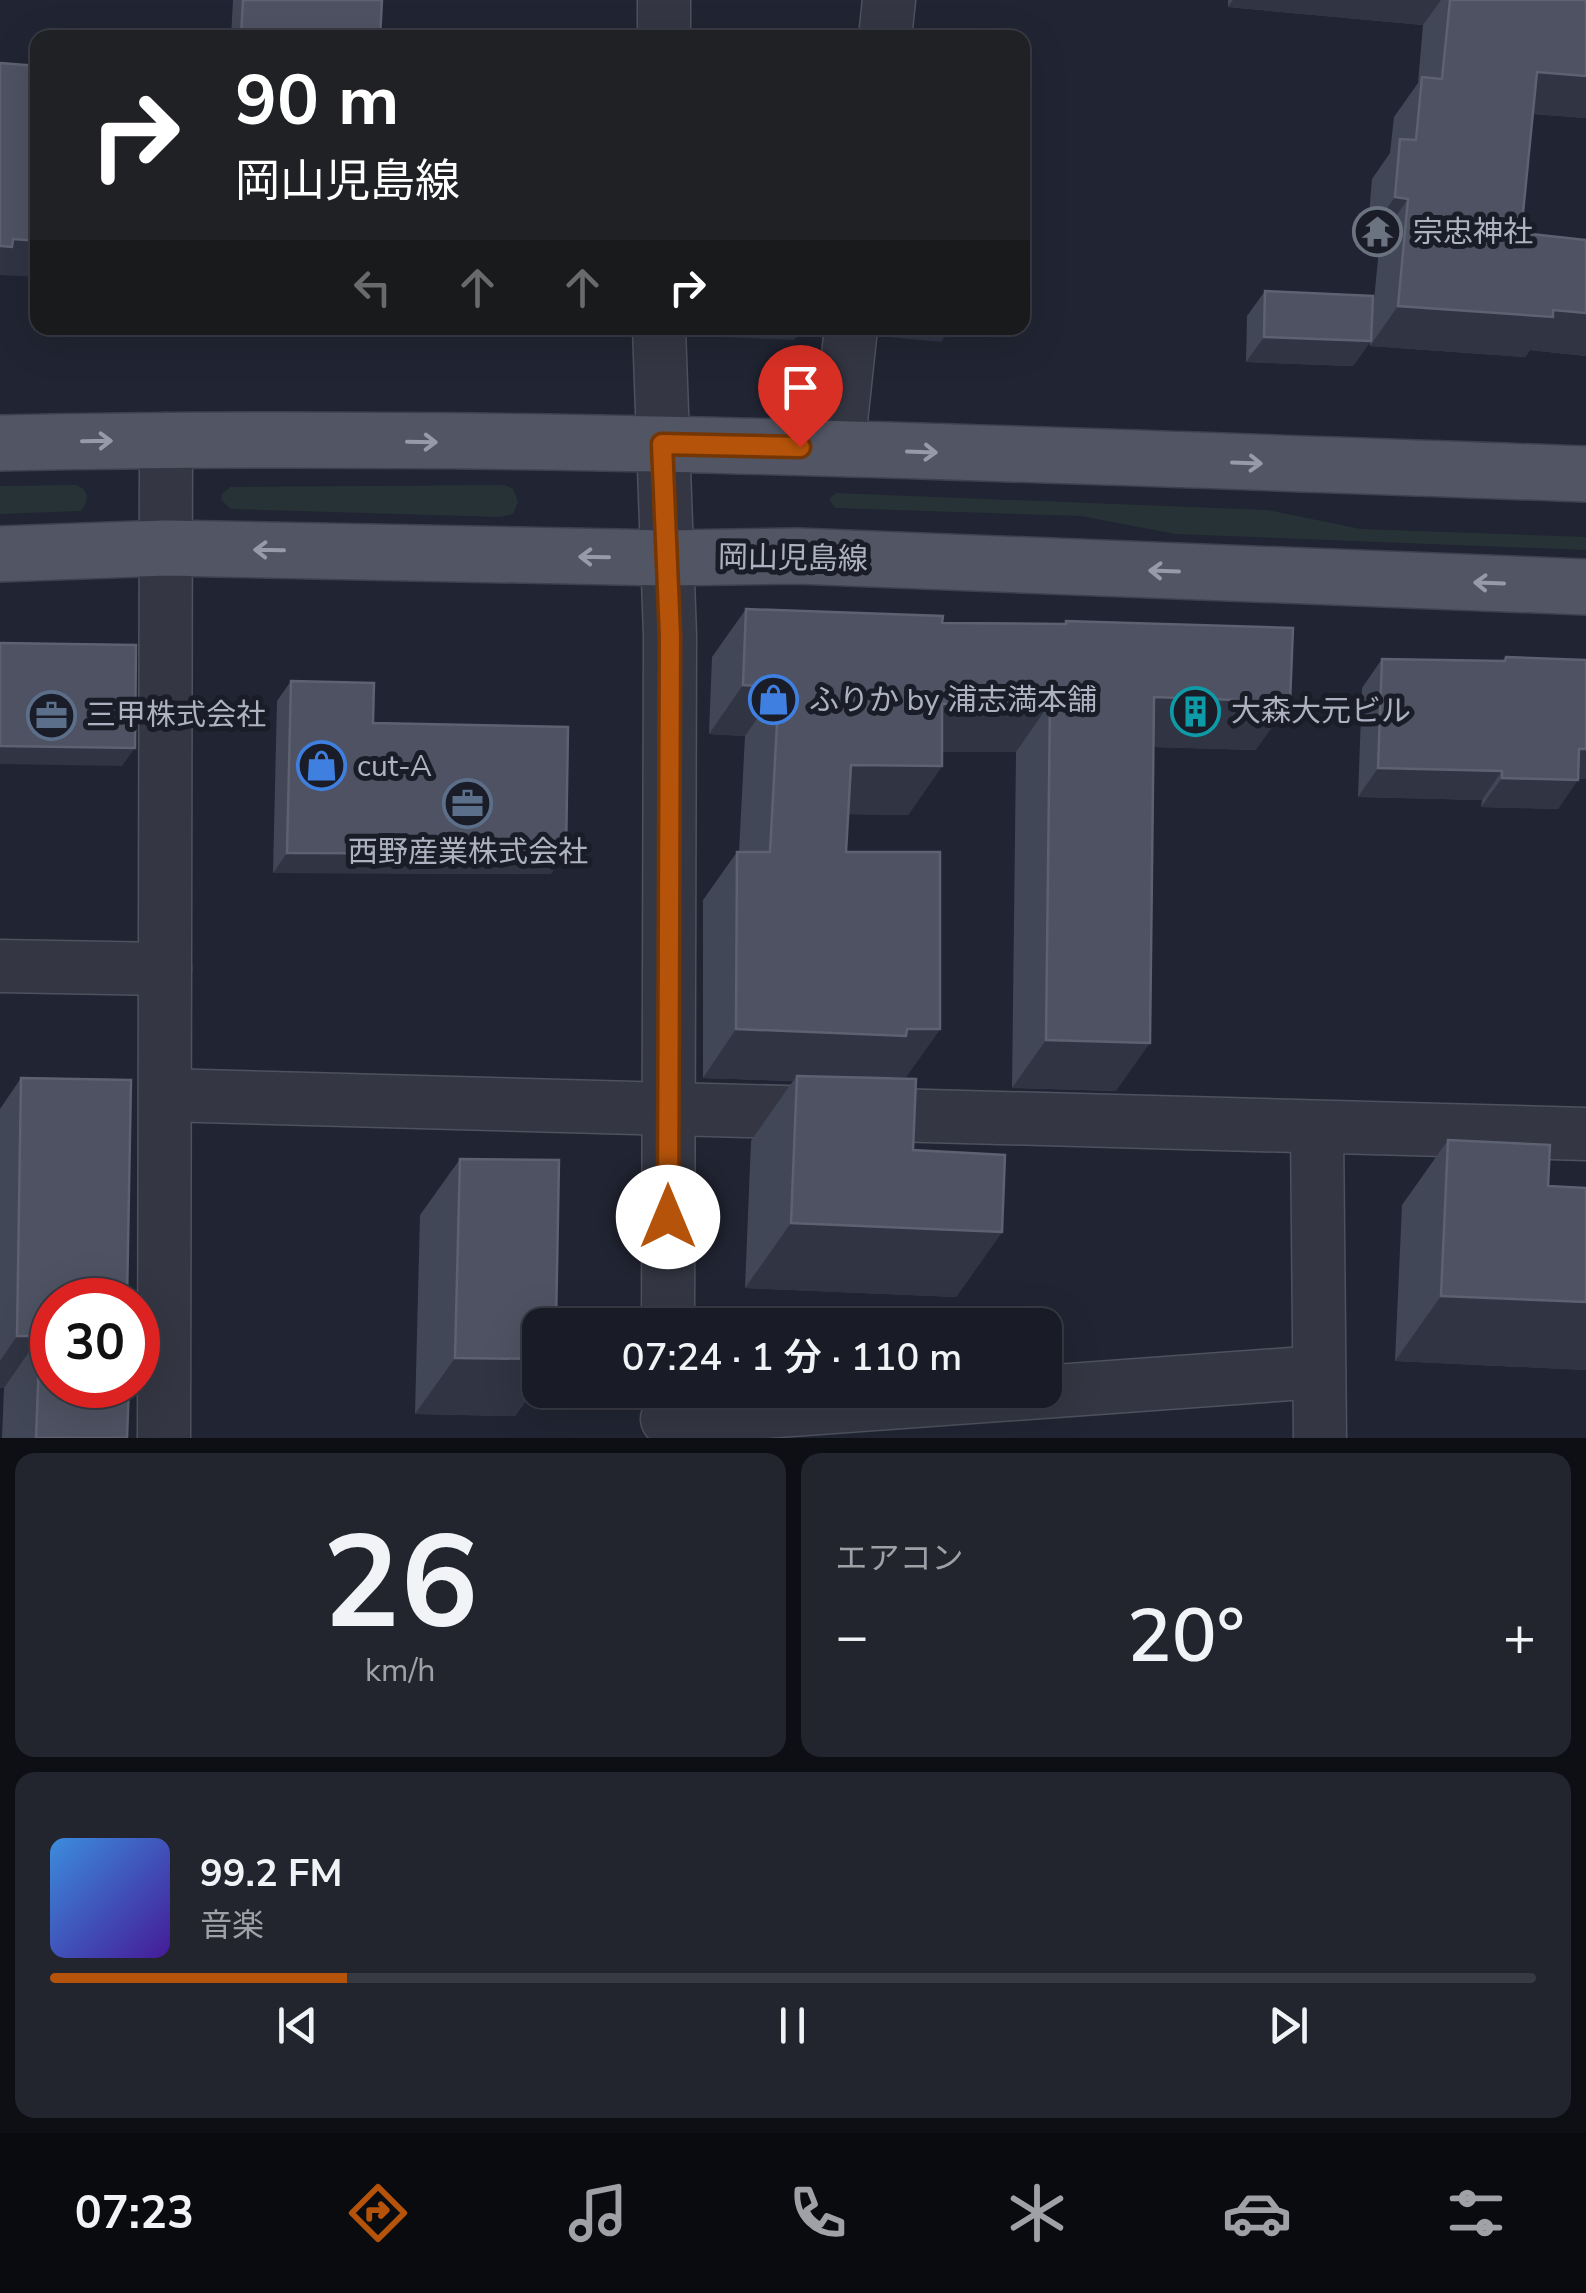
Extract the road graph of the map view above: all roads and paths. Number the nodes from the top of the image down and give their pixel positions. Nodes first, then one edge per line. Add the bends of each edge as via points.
1 (664, 0) edge
2 (889, 0) edge
3 (664, 30) edge
4 (886, 30) edge
5 (659, 335) edge
6 (849, 335) edge
7 (166, 439) junction
8 (0, 443) edge
9 (662, 444) junction
10 (838, 449) junction
11 (1586, 474) edge
12 (166, 548) junction
13 (0, 554) edge
14 (666, 558) junction
15 (1586, 587) edge
16 (0, 966) edge
17 (165, 969) junction
18 (165, 1095) junction
19 (668, 1108) junction
20 (1317, 1127) junction
21 (1586, 1134) edge
22 (668, 1308) edge
23 (1320, 1372) junction
24 (668, 1416) edge
25 (164, 1438) edge
26 (1320, 1438) edge

1 - 3 street
2 - 4 street
5 - 9 street
6 - 10 street
8 -> 7 main road
7 -> 9 main road
7 - 12 street
9 - 10 main road
9 - 14 street
10 -> 11 main road
12 - 13 main road, 岡山児島線
14 -> 12 main road, 岡山児島線
12 - 17 street
15 -> 14 main road, 岡山児島線 via 797,556
14 - 19 street
16 - 17 street
17 - 18 street
18 - 19 street
18 - 25 street
19 - 20 street
19 - 22 street
20 - 21 street
20 - 23 street
23 - 24 street
23 - 26 street

